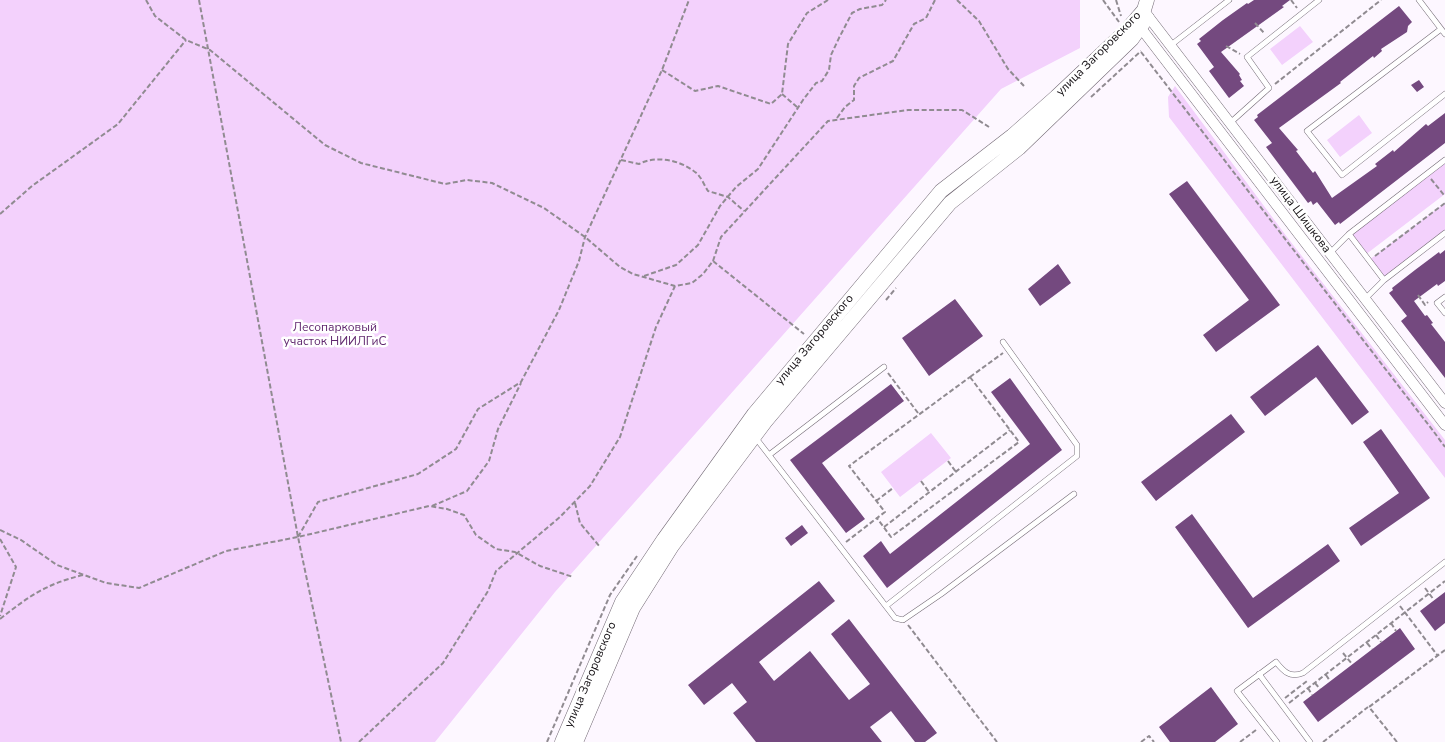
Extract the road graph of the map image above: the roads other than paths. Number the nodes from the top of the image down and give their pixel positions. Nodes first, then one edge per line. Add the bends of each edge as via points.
1 (1156, 0) edge
2 (1229, 0) edge
3 (1319, 0) edge
4 (1419, 0) edge
5 (1143, 15) edge
6 (1441, 28) junction
7 (1445, 34) edge
8 (1129, 35) junction
9 (1171, 46) junction
10 (1445, 94) edge
11 (1230, 123) junction
12 (1445, 160) edge
13 (1445, 233) edge
14 (1350, 234) junction
15 (1330, 253) junction
16 (1384, 280) junction
17 (1445, 298) edge
18 (1365, 299) junction
19 (1445, 313) edge
20 (1003, 342) dead end
21 (884, 367) road end
22 (1445, 403) edge
23 (1445, 425) edge
24 (754, 436) junction
25 (769, 454) junction
26 (1074, 494) dead end
27 (1445, 562) edge
28 (886, 606) junction
29 (1259, 674) junction
30 (562, 742) edge
31 (576, 742) edge
32 (1277, 742) edge
33 (1310, 742) edge

1 - 5 street, улица Загоровского
2 - 9 lane
3 - 11 lane via 1247,57 1269,88
4 - 6 lane
5 - 8 street, улица Загоровского
5 - 9 street, улица Шишкова
5 - 23 street, улица Шишкова
6 - 7 lane
6 - 10 lane via 1307,131 1342,175
8 - 24 street, улица Загоровского via 1019,148 950,203
8 - 30 street, улица Загоровского via 1012,136 941,191 754,414 622,602
9 - 11 street, улица Шишкова
11 - 15 street, улица Шишкова
12 - 14 lane
13 - 16 lane
14 - 15 lane
14 - 16 lane
15 - 18 street, улица Шишкова
16 - 18 lane
17 - 19 lane via 1438,303
18 - 22 street, улица Шишкова
20 - 28 lane via 1077,446 1077,456
21 - 25 lane
24 - 25 lane
24 - 31 street, улица Загоровского via 672,546 633,608
25 - 28 lane
26 - 28 lane via 903,620 895,618
27 - 29 lane via 1303,673 1288,674 1276,662
29 - 32 lane via 1237,691
29 - 33 lane

